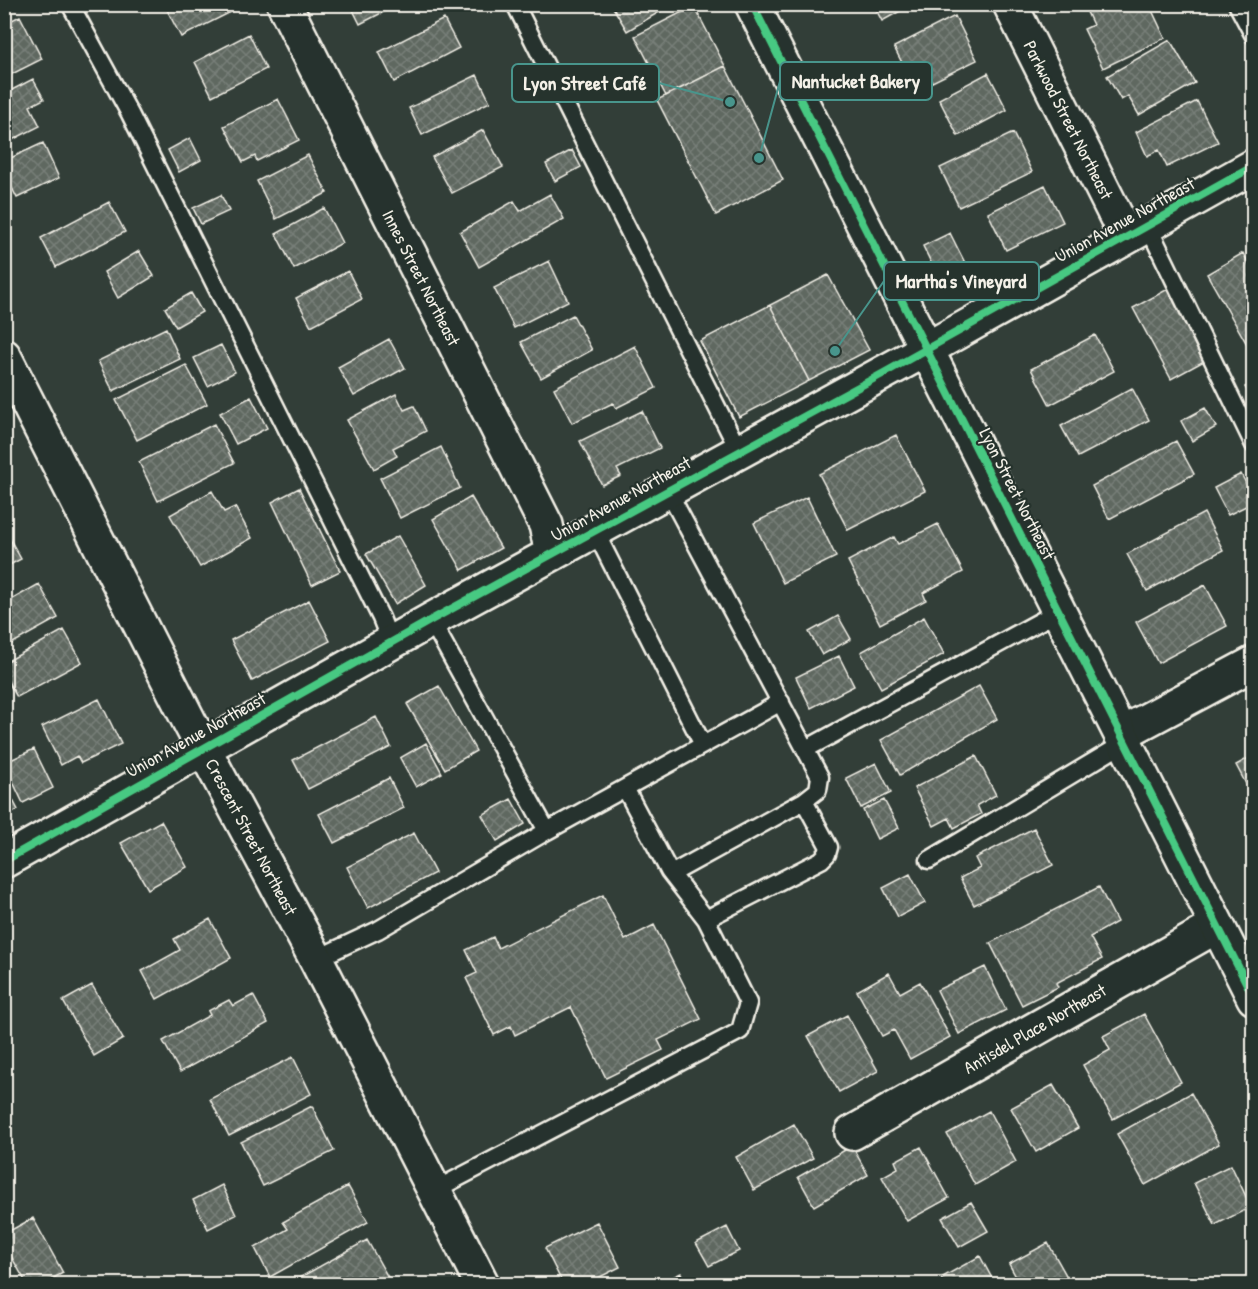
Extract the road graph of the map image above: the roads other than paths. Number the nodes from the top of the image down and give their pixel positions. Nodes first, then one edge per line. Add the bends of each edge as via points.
1 (70, 4) edge
2 (284, 4) edge
3 (515, 4) edge
4 (752, 4) edge
5 (1010, 4) edge
6 (1237, 4) edge
7 (1254, 36) edge
8 (1254, 166) edge
9 (1136, 230) junction
10 (927, 349) junction
11 (4, 356) edge
12 (1254, 445) edge
13 (739, 451) junction
14 (668, 490) junction
15 (594, 531) junction
16 (552, 554) junction
17 (1059, 611) junction
18 (431, 620) junction
19 (391, 643) junction
20 (1254, 663) edge
21 (781, 702) junction
22 (1124, 738) junction
23 (704, 745) junction
24 (204, 748) junction
25 (806, 749) junction
26 (625, 788) junction
27 (804, 801) junction
28 (547, 831) junction
29 (5, 859) edge
30 (929, 860) dead end
31 (671, 874) junction
32 (706, 920) junction
33 (1217, 926) junction
34 (316, 959) junction
35 (1254, 998) edge
36 (852, 1133) dead end
37 (433, 1191) junction
38 (482, 1284) edge

1 - 19 lane via 130,114
2 - 16 street, Innes Street Northeast via 546,525
3 - 13 lane
4 - 10 street, Lyon Street Northeast
5 - 9 street, Parkwood Street Northeast
6 - 7 lane
8 - 9 street, Union Avenue Northeast
9 - 10 street, Union Avenue Northeast
9 - 12 lane
10 - 13 street, Union Avenue Northeast
10 - 17 street, Lyon Street Northeast
11 - 24 street, Crescent Street Northeast
13 - 14 street, Union Avenue Northeast
14 - 15 street, Union Avenue Northeast
14 - 21 lane
15 - 16 street, Union Avenue Northeast
15 - 23 lane
16 - 18 street, Union Avenue Northeast
17 - 22 street, Lyon Street Northeast
17 - 25 lane
18 - 19 street, Union Avenue Northeast
18 - 28 lane
19 - 24 street, Union Avenue Northeast
20 - 22 street
21 - 23 lane
21 - 25 lane
22 - 30 lane
22 - 33 street, Lyon Street Northeast
23 - 26 lane
24 - 29 street, Union Avenue Northeast
24 - 34 street, Crescent Street Northeast
25 - 27 lane via 820,777 818,790
26 - 28 lane
26 - 31 lane
27 - 31 lane
27 - 32 lane via 829,847 827,854
28 - 34 lane via 378,930
31 - 32 lane
32 - 37 lane via 748,1003 740,1031
33 - 35 street, Lyon Street Northeast
33 - 36 street, Antisdel Place Northeast
34 - 37 street, Crescent Street Northeast
37 - 38 street, Crescent Street Northeast

